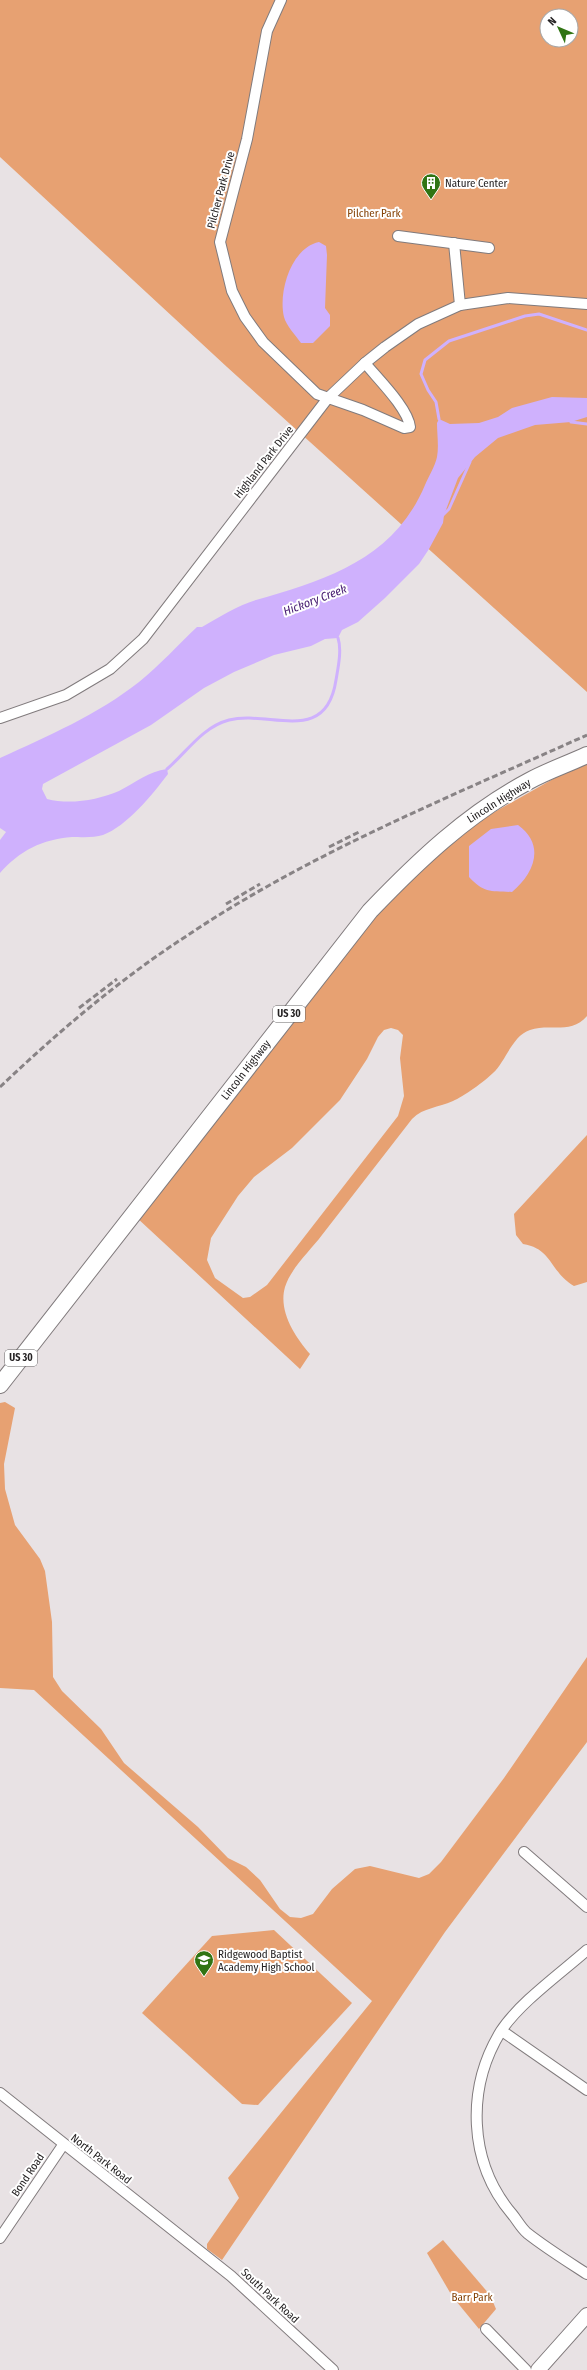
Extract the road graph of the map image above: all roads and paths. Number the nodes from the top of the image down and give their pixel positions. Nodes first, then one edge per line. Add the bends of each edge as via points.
1 (281, 0) edge
2 (398, 236) dead end
3 (454, 243) junction
4 (489, 248) dead end
5 (587, 304) edge
6 (460, 305) junction
7 (365, 363) junction
8 (328, 398) junction
9 (0, 718) edge
10 (587, 755) edge
11 (0, 1385) edge
12 (524, 1852) dead end
13 (587, 1907) edge
14 (587, 1950) edge
15 (502, 2031) junction
16 (587, 2090) edge
17 (0, 2094) edge
18 (63, 2145) junction
19 (0, 2238) edge
20 (189, 2243) joint
21 (587, 2274) edge
22 (587, 2315) edge
23 (486, 2329) dead end
24 (333, 2370) edge
25 (526, 2370) edge
26 (538, 2370) edge

1 - 8 street, Pilcher Park Drive via 267,31 247,139 220,242 232,291 245,317 274,352 318,394
2 - 3 street
3 - 4 street
3 - 6 street
5 - 6 street, Highland Park Drive via 508,298
6 - 7 street, Highland Park Drive via 418,324
7 - 8 street, Highland Park Drive
7 - 8 street, Pilcher Park Drive via 397,402 410,426 404,428
8 - 9 street, Highland Park Drive via 143,639 110,669 66,696
10 - 11 main road, Lincoln Highway / US 30 via 529,780 473,815 413,866 370,911
12 - 13 street
14 - 15 street via 516,2013
15 - 16 street
15 - 21 street via 486,2061 477,2092 476,2127 482,2161 493,2188 526,2232
17 - 18 street, North Park Road
18 - 19 street, Bond Road
18 - 20 street, North Park Road
20 - 24 street, South Park Road via 231,2276
22 - 26 street
23 - 25 street

